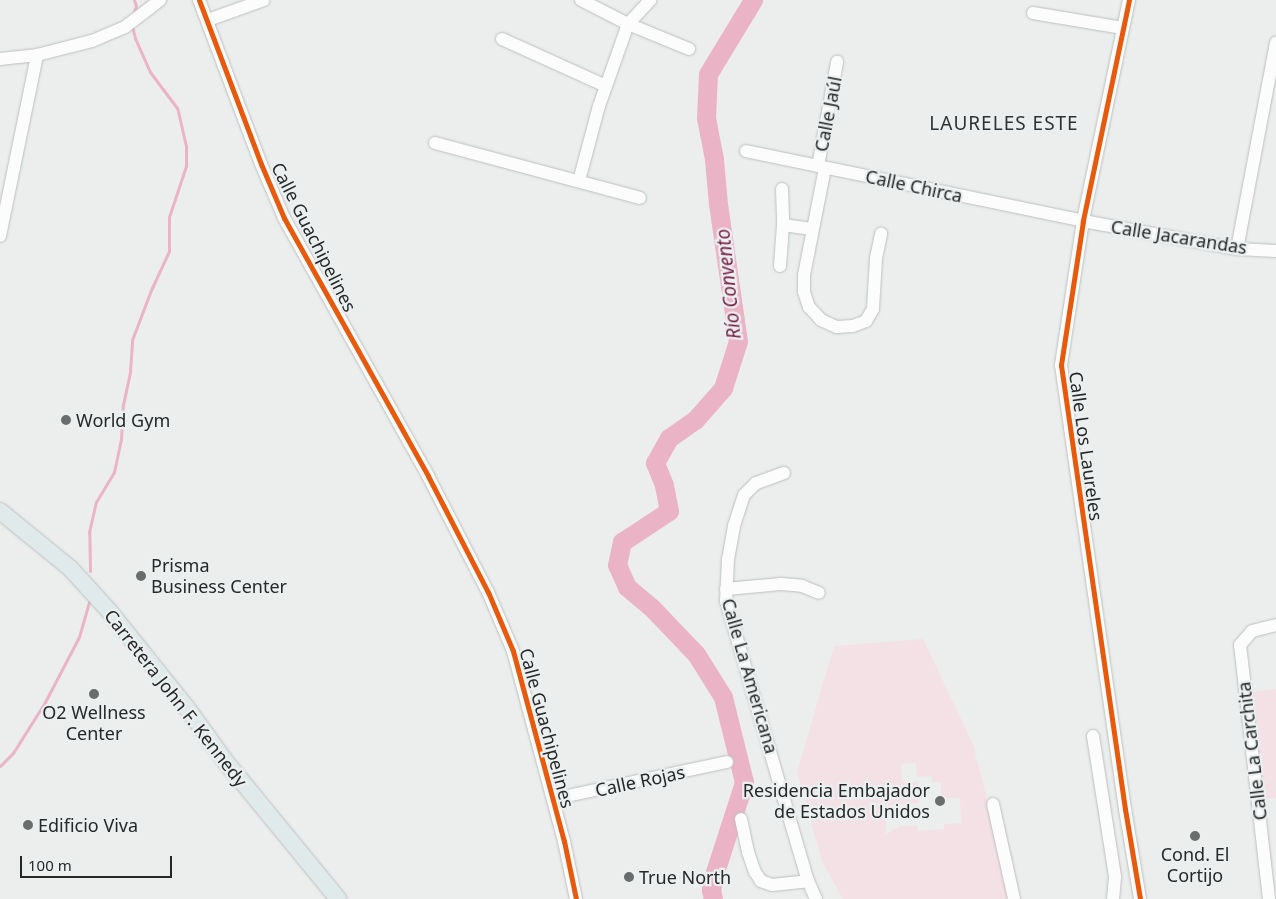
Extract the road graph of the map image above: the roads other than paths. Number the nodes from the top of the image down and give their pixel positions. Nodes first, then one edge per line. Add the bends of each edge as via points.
1 (160, 0) edge
2 (199, 0) edge
3 (264, 0) edge
4 (580, 0) edge
5 (650, 0) edge
6 (1129, 0) edge
7 (1033, 12) dead end
8 (208, 20) junction
9 (628, 24) junction
10 (1123, 28) junction
11 (502, 39) dead end
12 (1276, 43) edge
13 (689, 49) dead end
14 (37, 55) junction
15 (0, 59) edge
16 (837, 62) dead end
17 (606, 86) junction
18 (435, 143) dead end
19 (746, 151) dead end
20 (821, 167) junction
21 (579, 181) junction
22 (782, 189) dead end
23 (640, 198) dead end
24 (1083, 221) junction
25 (783, 225) junction
26 (812, 229) junction
27 (881, 234) dead end
28 (0, 236) edge
29 (1237, 249) junction
30 (1276, 251) edge
31 (780, 266) dead end
32 (784, 473) dead end
33 (0, 511) edge
34 (726, 589) junction
35 (819, 593) dead end
36 (1276, 625) edge
37 (1093, 736) dead end
38 (727, 762) dead end
39 (553, 799) junction
40 (993, 804) dead end
41 (741, 819) dead end
42 (808, 881) junction
43 (338, 899) edge
44 (576, 899) edge
45 (816, 899) edge
46 (1014, 899) edge
47 (1113, 899) edge
48 (1140, 899) edge
49 (1269, 899) edge

1 - 14 street via 124,27 92,41
2 - 8 street, Calle Guachipelines
3 - 8 street
4 - 9 street
5 - 9 street
6 - 10 street, Calle Los Laureles
7 - 10 street
8 - 39 street, Calle Guachipelines via 260,164 284,218 428,476 488,592 513,651
9 - 13 street
9 - 17 street
10 - 24 street, Calle Los Laureles
11 - 17 street
12 - 29 street
14 - 15 street
14 - 28 street
16 - 20 street, Calle Jaúl
17 - 21 street
18 - 21 street
19 - 20 street, Calle Chirca
20 - 24 street, Calle Chirca
20 - 26 street, Calle Jaúl
21 - 23 street
22 - 25 street
24 - 29 street, Calle Jacarandas
24 - 48 street, Calle Los Laureles via 1061,365 1124,809
25 - 26 street
25 - 31 street
26 - 27 street, Calle Jaúl via 804,292 809,308 820,320 837,327 866,321 873,309
29 - 30 street, Calle Jacarandas
32 - 34 street, Calle La Americana via 756,483 744,494 734,526
33 - 43 main road, Carretera John F. Kennedy via 70,568 110,612
34 - 35 street via 781,584 802,586
34 - 42 street, Calle La Americana via 726,601
36 - 49 street, Calle La Carchita via 1252,631 1240,645
37 - 47 street via 1116,877
38 - 39 street, Calle Rojas
39 - 44 street, Calle Guachipelines
40 - 46 street
41 - 42 street via 748,852 761,881 772,885
42 - 45 street, Calle La Americana

